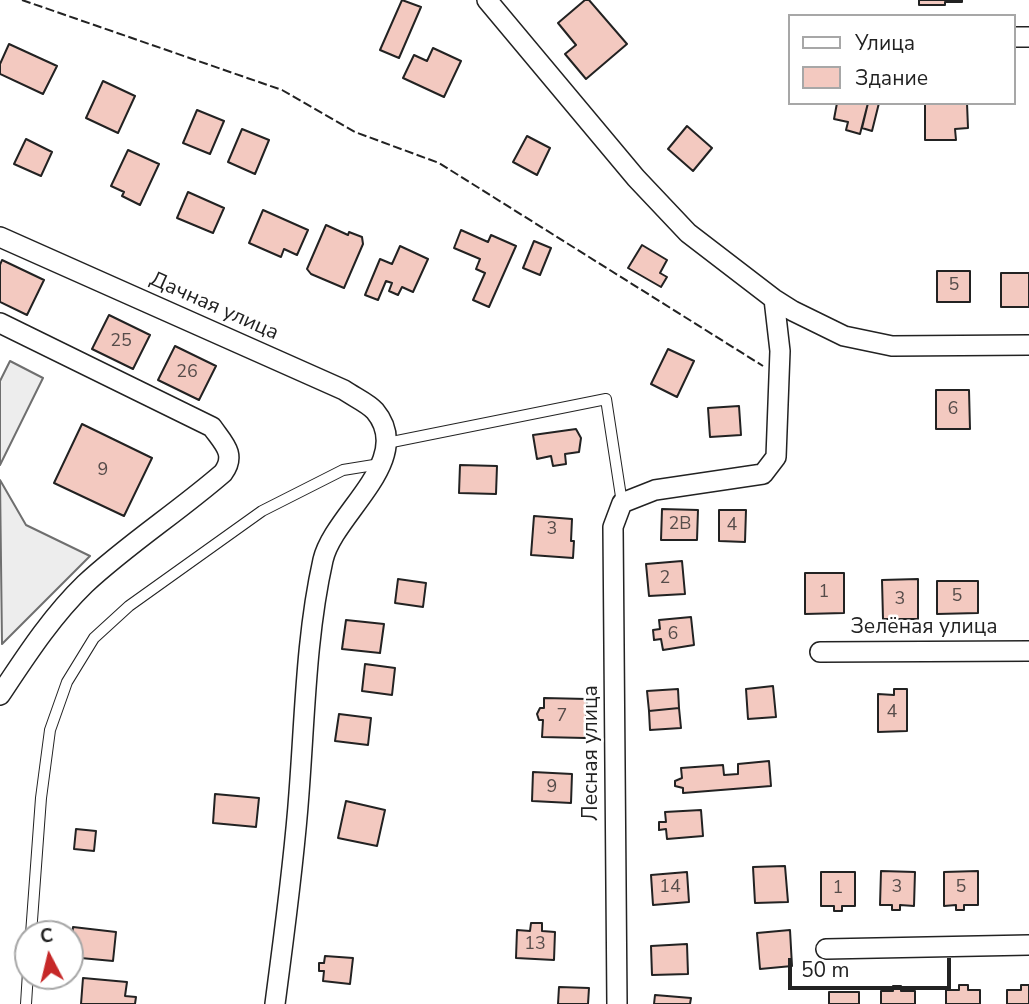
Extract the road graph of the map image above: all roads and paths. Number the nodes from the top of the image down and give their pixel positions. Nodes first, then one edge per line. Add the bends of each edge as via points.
1 (487, 0) edge
2 (0, 237) edge
3 (774, 299) junction
4 (0, 323) edge
5 (1029, 345) edge
6 (387, 443) junction
7 (383, 463) junction
8 (622, 503) junction
9 (1029, 650) edge
10 (820, 652) dead end
11 (0, 695) edge
12 (32, 920) edge
13 (1029, 945) edge
14 (826, 949) dead end
15 (275, 1004) edge
16 (617, 1004) edge

1 - 3 street via 688,233
2 - 6 street, Дачная улица via 344,390 374,410
3 - 5 street via 844,336 892,346
3 - 8 street via 780,351 776,457 763,474 656,490
4 - 11 street via 212,426 230,456 223,473 99,571 70,600
6 - 7 street
6 - 8 lane via 606,399
7 - 12 lane via 343,470 262,511 129,606 94,638 67,682 50,730
7 - 15 street via 335,533 324,557 312,617 295,846
8 - 16 street, Лесная улица via 613,527
9 - 10 street, Зелёная улица
13 - 14 street

